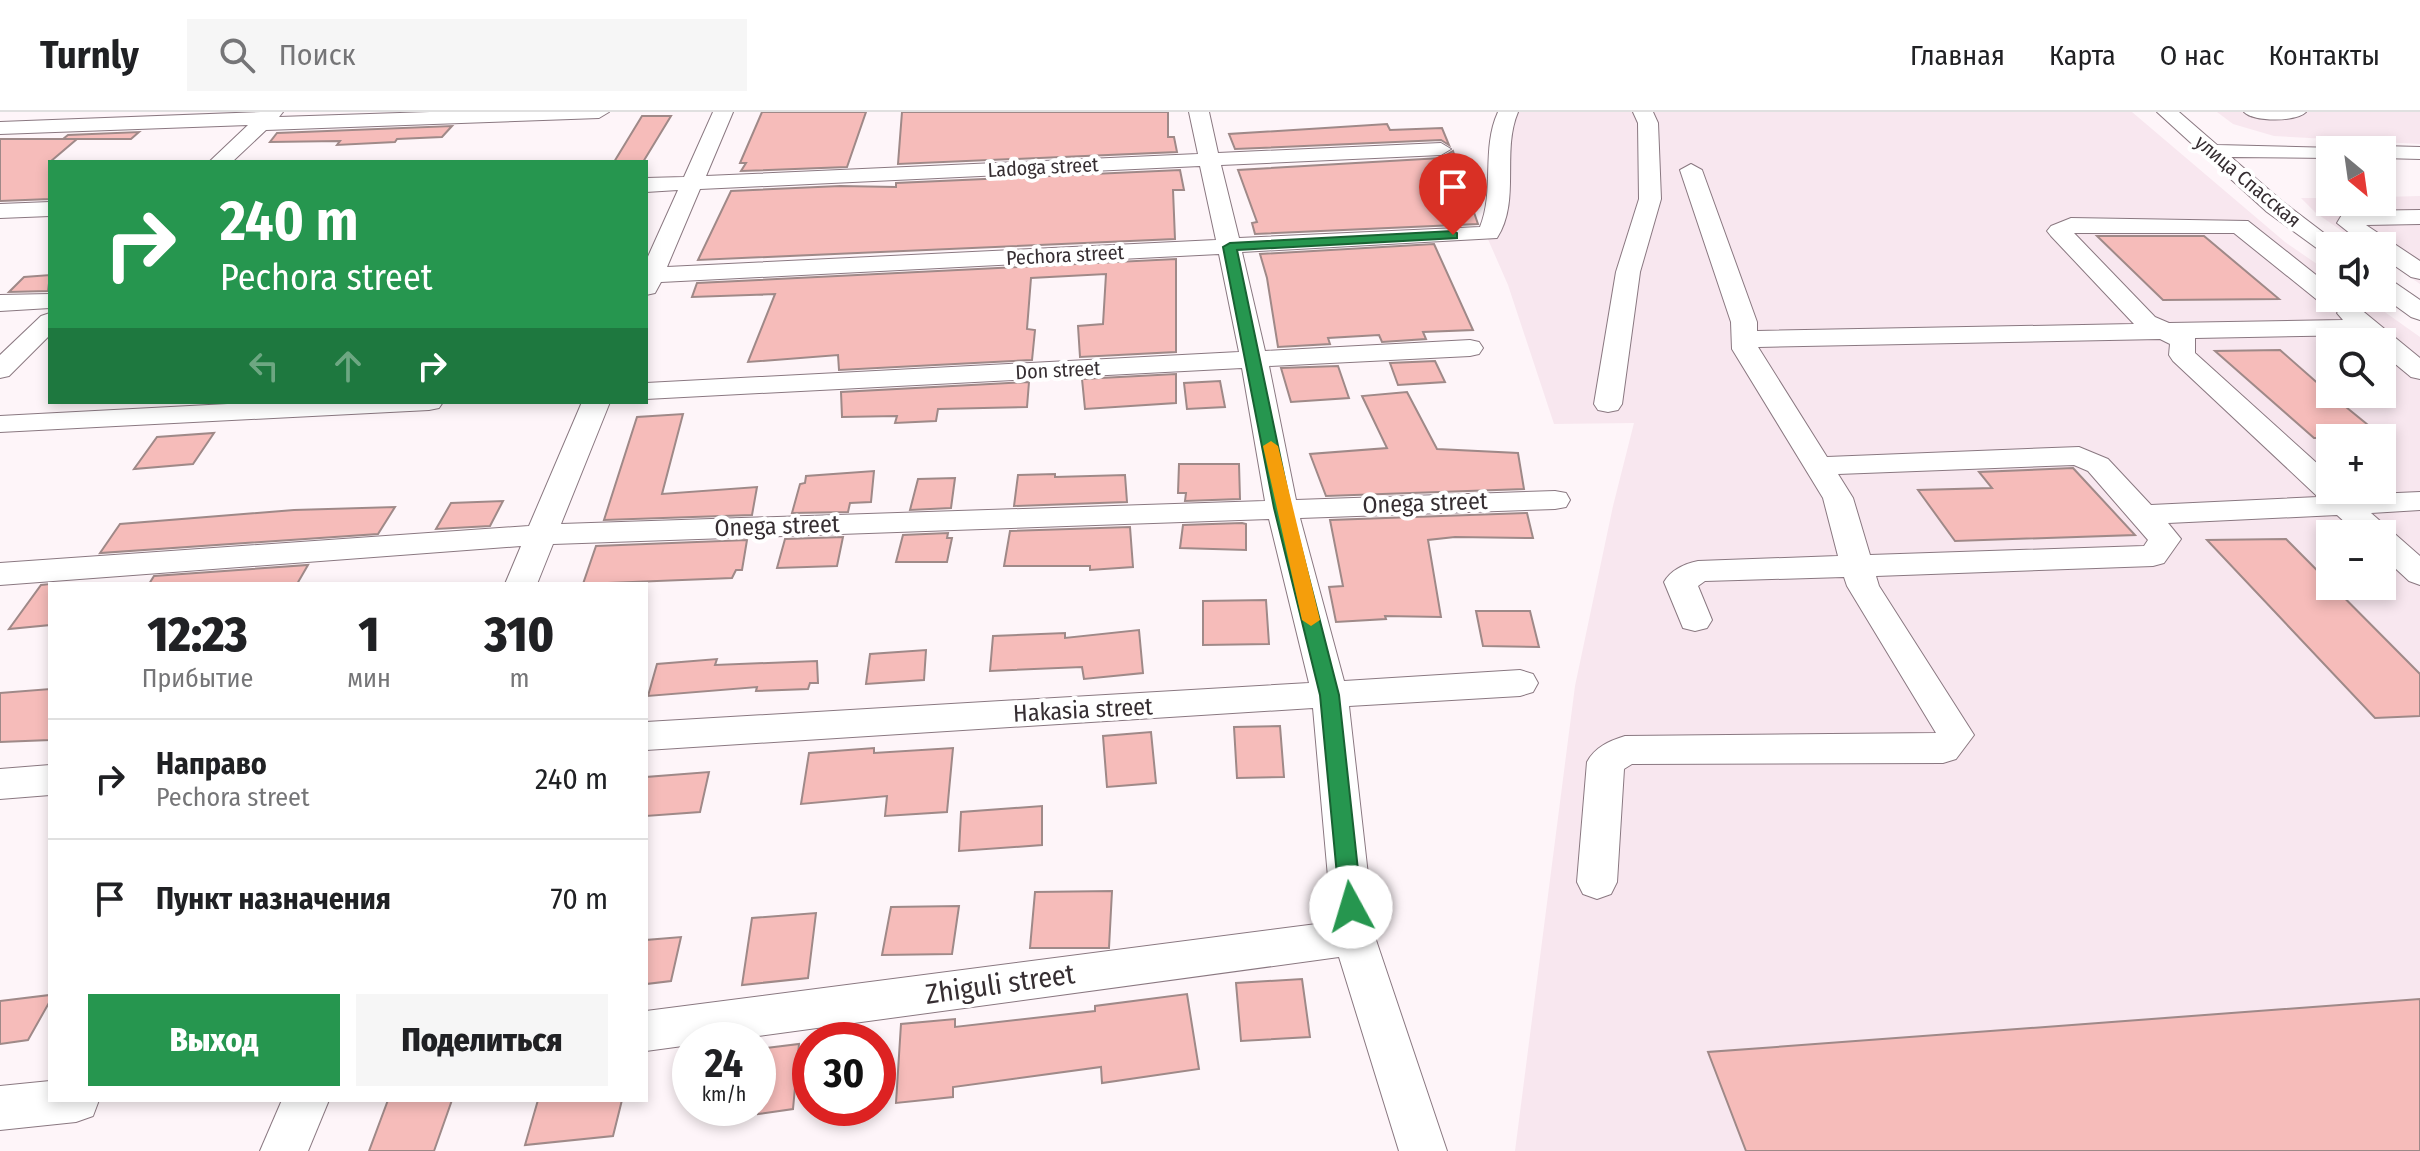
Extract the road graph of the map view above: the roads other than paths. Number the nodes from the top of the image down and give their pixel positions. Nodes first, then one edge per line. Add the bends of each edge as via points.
1 (599, 112) edge
2 (723, 112) edge
3 (1199, 112) edge
4 (1508, 112) edge
5 (1643, 112) edge
6 (2167, 112) edge
7 (2254, 112) edge
8 (2296, 112) edge
9 (267, 118) edge
10 (0, 128) edge
11 (1441, 149) dead end
12 (2212, 151) junction
13 (2316, 152) edge
14 (2396, 152) edge
15 (2420, 153) edge
16 (1208, 159) junction
17 (222, 160) edge
18 (1691, 170) dead end
19 (692, 183) junction
20 (648, 185) edge
21 (48, 209) edge
22 (0, 211) edge
23 (2420, 217) edge
24 (2316, 237) edge
25 (1230, 247) junction
26 (2420, 272) edge
27 (648, 279) edge
28 (2316, 287) edge
29 (2396, 295) edge
30 (48, 301) edge
31 (0, 303) edge
32 (2348, 312) edge
33 (2420, 312) edge
34 (48, 323) edge
35 (2367, 327) junction
36 (2164, 331) junction
37 (1745, 339) junction
38 (1470, 348) dead end
39 (1254, 360) junction
40 (0, 370) edge
41 (2420, 371) edge
42 (648, 391) edge
43 (390, 404) edge
44 (595, 404) edge
45 (1608, 404) dead end
46 (0, 424) edge
47 (1818, 466) junction
48 (2316, 478) edge
49 (1555, 500) dead end
50 (2420, 501) edge
51 (2396, 502) edge
52 (2344, 504) joint
53 (1282, 508) junction
54 (2143, 515) junction
55 (2361, 520) edge
56 (541, 535) junction
57 (2396, 552) edge
58 (1857, 565) junction
59 (0, 574) edge
60 (2420, 574) edge
61 (522, 582) edge
62 (1695, 620) dead end
63 (1520, 683) dead end
64 (1330, 695) junction
65 (648, 736) edge
66 (48, 780) edge
67 (0, 784) edge
68 (1597, 882) dead end
69 (1354, 937) junction
70 (648, 1031) edge
71 (57, 1102) edge
72 (305, 1102) edge
73 (0, 1108) edge
74 (284, 1151) edge
75 (1423, 1151) edge

1 - 9 street
2 - 19 street
3 - 16 street
4 - 25 street, Pechora street via 1499,126 1491,231
5 - 45 street via 1648,123 1650,199 1628,272
6 - 12 street, улица Спасская
7 - 8 street
9 - 10 street
9 - 17 street
11 - 16 street, Ladoga street
12 - 13 street
12 - 24 street, улица Спасская
14 - 15 street
16 - 19 street, Ladoga street
16 - 25 street
18 - 37 street via 1744,322
19 - 20 street, Ladoga street
19 - 27 street
21 - 22 street
23 - 26 street via 2351,218 2348,223
25 - 27 street, Pechora street
25 - 39 street
28 - 36 street via 2240,226 2071,225 2059,231 2146,322
29 - 33 street
30 - 31 street
32 - 35 street
34 - 40 street
35 - 36 street
35 - 41 street
36 - 37 street
36 - 48 street via 2183,340 2182,355
37 - 47 street via 1745,349
38 - 39 street, Don street
39 - 42 street, Don street
39 - 53 street
43 - 46 street
44 - 56 street
47 - 54 street via 2079,456 2098,465
47 - 58 street via 1838,498
49 - 53 street, Onega street
50 - 51 street
52 - 54 street
52 - 55 street
53 - 56 street, Onega street
53 - 64 street
54 - 58 street via 2165,539 2153,556
56 - 59 street, Onega street
56 - 61 street
57 - 60 street
58 - 62 street via 1698,571 1680,582
58 - 68 street via 1863,586 1956,735 1943,749 1625,750 1606,762
63 - 64 street, Hakasia street
64 - 65 street, Hakasia street
64 - 69 street
66 - 67 street
69 - 70 street, Zhiguli street
69 - 75 street
71 - 73 street
72 - 74 street

